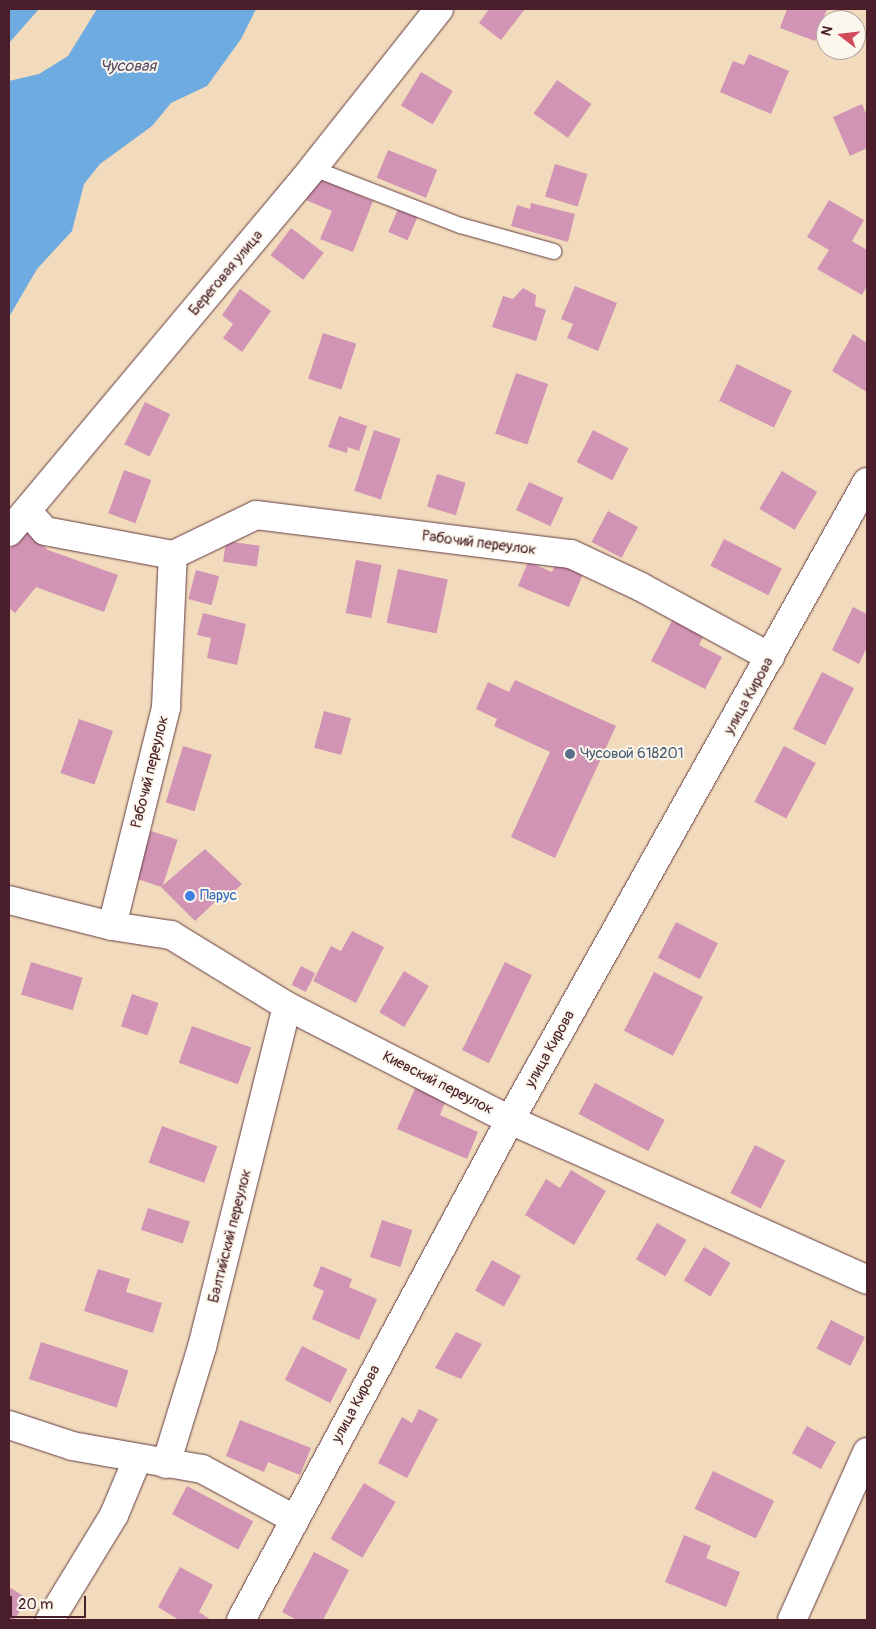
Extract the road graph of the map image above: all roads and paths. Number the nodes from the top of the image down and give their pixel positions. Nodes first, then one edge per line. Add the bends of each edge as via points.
1 (439, 9) edge
2 (313, 168) junction
3 (553, 251) dead end
4 (867, 482) edge
5 (28, 512) junction
6 (9, 532) edge
7 (173, 555) junction
8 (770, 658) junction
9 (9, 900) edge
10 (112, 926) junction
11 (287, 1006) junction
12 (510, 1120) junction
13 (867, 1280) edge
14 (9, 1425) edge
15 (867, 1452) edge
16 (137, 1460) junction
17 (166, 1464) junction
18 (294, 1519) junction
19 (50, 1620) edge
20 (241, 1620) edge
21 (792, 1620) edge

1 - 2 street, Береговая улица
2 - 3 lane via 460,225
2 - 5 street, Береговая улица
4 - 8 street, улица Кирова
5 - 6 street, Береговая улица
5 - 7 street via 45,532
7 - 8 street, Рабочий переулок via 256,514 571,554 641,586
7 - 10 street, Рабочий переулок via 166,707
8 - 12 street, улица Кирова
9 - 10 street, Киевский переулок
10 - 11 street, Киевский переулок via 171,935
11 - 12 street, Киевский переулок
11 - 17 street, Балтийский переулок via 202,1347
12 - 13 street, Киевский переулок
12 - 18 street, улица Кирова
14 - 16 street
15 - 21 street
16 - 17 street
16 - 19 street via 114,1515
17 - 18 street via 202,1469
18 - 20 street, улица Кирова

